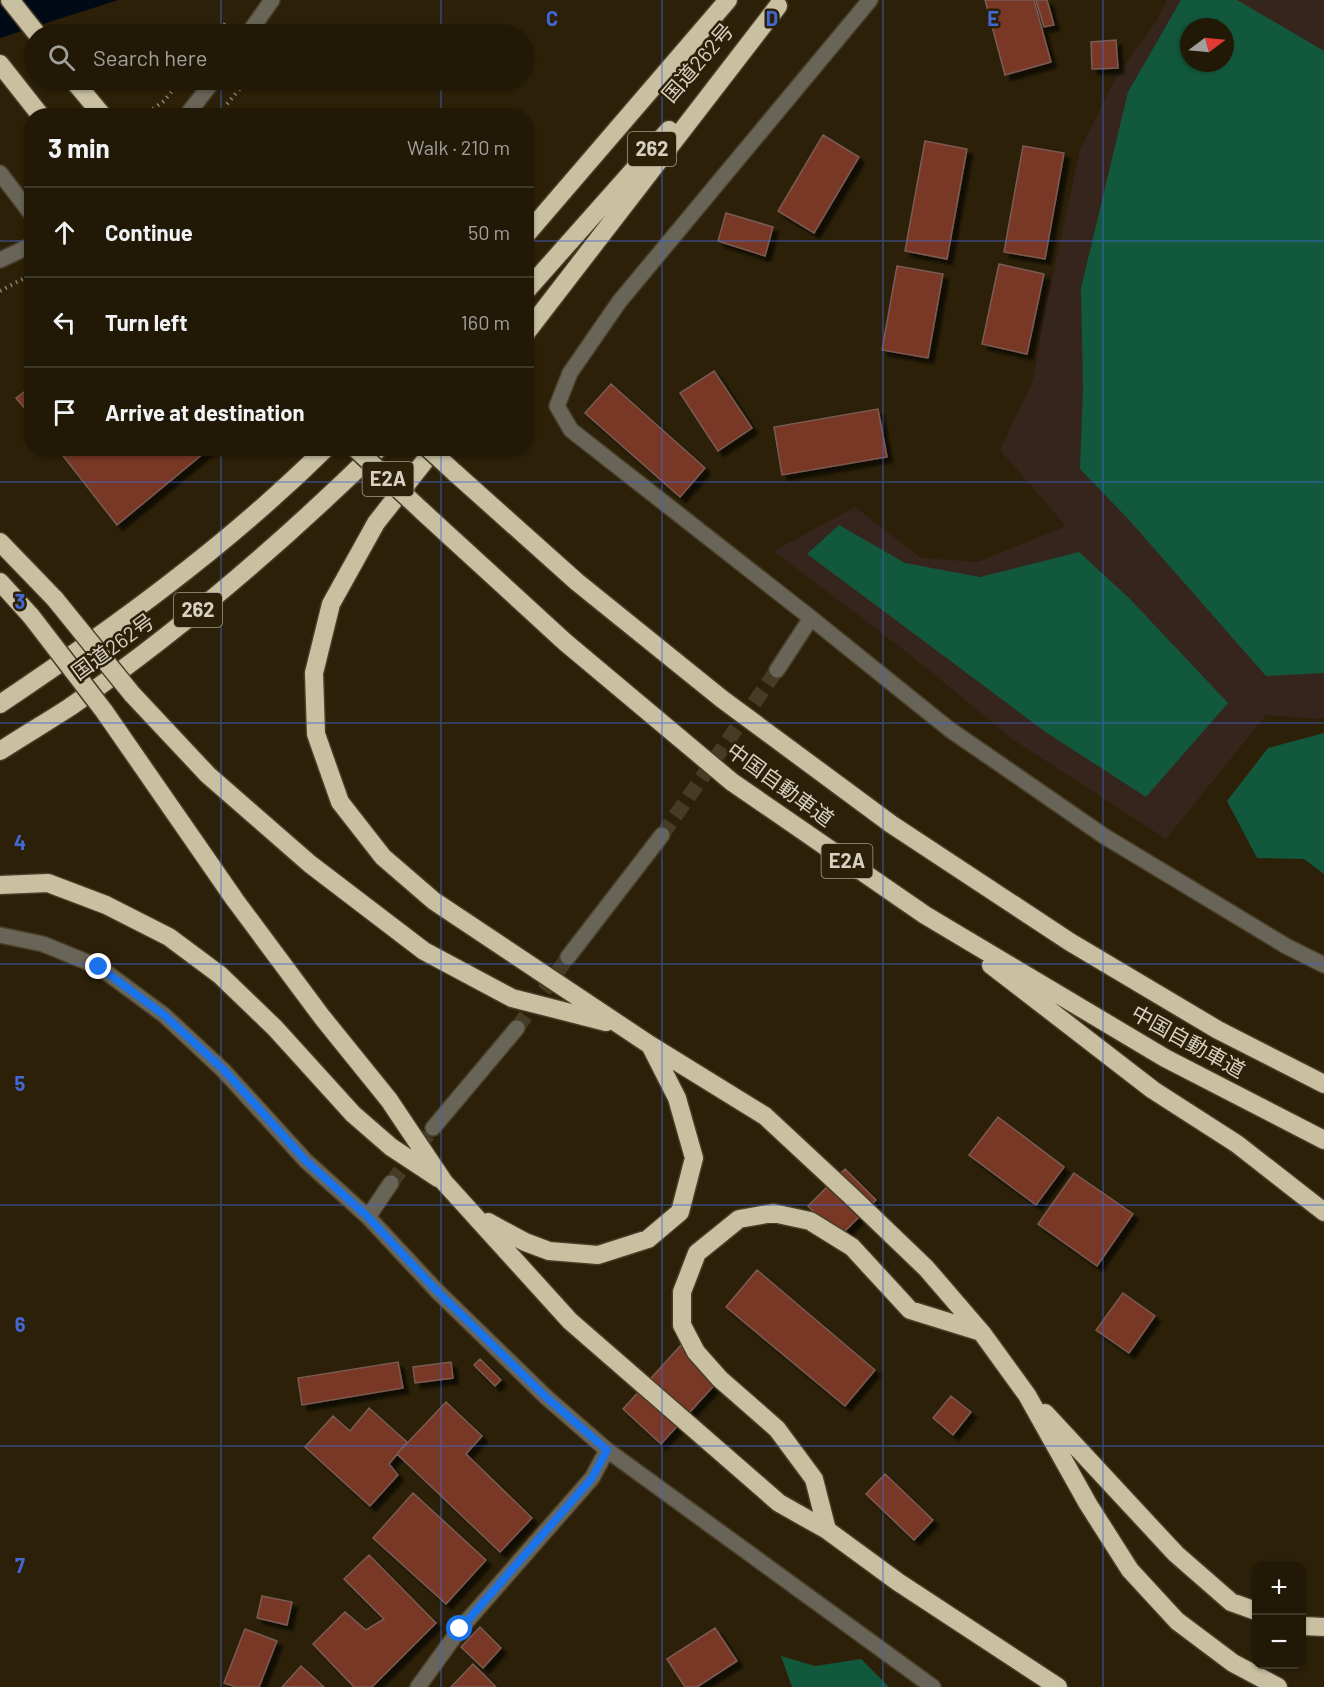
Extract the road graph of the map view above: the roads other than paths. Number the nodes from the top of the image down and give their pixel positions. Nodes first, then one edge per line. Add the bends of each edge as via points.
1 (10, 0) edge
2 (272, 0) edge
3 (728, 0) edge
4 (870, 0) edge
5 (781, 3) edge
6 (29, 24) edge
7 (255, 24) edge
8 (0, 64) edge
9 (81, 90) edge
10 (206, 90) edge
11 (35, 108) edge
12 (96, 108) edge
13 (192, 108) edge
14 (0, 172) edge
15 (24, 204) edge
16 (534, 226) edge
17 (24, 248) edge
18 (0, 260) edge
19 (534, 282) edge
20 (534, 323) edge
21 (318, 456) edge
22 (364, 456) edge
23 (371, 456) edge
24 (429, 456) edge
25 (437, 456) edge
26 (0, 542) edge
27 (0, 582) edge
28 (811, 618) junction
29 (777, 670) tunnel mouth
30 (0, 704) edge
31 (0, 751) edge
32 (662, 835) tunnel mouth
33 (0, 885) edge
34 (925, 915) junction
35 (0, 935) edge
36 (568, 957) tunnel mouth
37 (1324, 966) edge
38 (622, 1026) junction
39 (517, 1028) tunnel mouth
40 (1218, 1030) junction
41 (650, 1045) junction
42 (1324, 1072) edge
43 (1324, 1084) edge
44 (433, 1128) tunnel mouth
45 (1324, 1140) edge
46 (444, 1182) junction
47 (391, 1183) tunnel mouth
48 (1324, 1212) edge
49 (476, 1216) junction
50 (368, 1217) junction
51 (982, 1333) junction
52 (1027, 1395) junction
53 (607, 1450) junction
54 (827, 1530) junction
55 (1252, 1609) edge
56 (1306, 1626) edge
57 (1324, 1627) edge
58 (418, 1687) edge
59 (933, 1687) edge
60 (1058, 1687) edge
61 (1278, 1687) edge

1 - 6 highway
2 - 7 street
3 - 16 highway, 国道262号 / 262
4 - 28 street via 619,302 570,374 557,406 571,430
5 - 19 highway, 国道262号 / 262
5 - 20 highway
8 - 11 highway
9 - 12 highway
10 - 13 street
14 - 15 street
17 - 18 street
21 - 30 highway, 国道262号 / 262 via 190,570
22 - 34 highway, 中国自動車道 / E2A, bridge via 565,642 732,782
23 - 31 highway, 国道262号 / 262 via 315,511 174,631
24 - 38 highway via 376,523 331,604 314,673 316,734 340,802 383,857 435,901
25 - 40 highway, 中国自動車道 / E2A, bridge via 577,582 704,685 891,824 1070,942
26 - 38 highway, bridge via 208,775 310,864 424,951 512,998
27 - 46 highway, bridge via 104,711 235,900 389,1100
28 - 29 street
28 - 37 street via 949,729 1094,829
32 - 36 street
33 - 46 highway via 48,883 106,905 169,937 244,998 353,1114 392,1147
34 - 45 highway, 中国自動車道 / E2A via 1165,1058
34 - 48 highway via 1153,1090 1237,1144
35 - 50 street via 43,944 99,967 164,1015 224,1070 306,1161
38 - 41 highway
39 - 44 street
40 - 42 highway
40 - 43 highway, 中国自動車道 / E2A
41 - 49 highway via 677,1098 694,1158 680,1212 648,1239 598,1256 549,1251
41 - 51 highway via 765,1116 926,1268
46 - 49 highway
47 - 50 street
49 - 54 highway via 570,1321 779,1503
50 - 53 street via 546,1397
51 - 52 highway
51 - 54 highway via 910,1310 852,1247 810,1221 774,1213 740,1220 697,1253 682,1292 682,1325 696,1352 720,1379 777,1429 814,1479
52 - 55 highway via 1176,1554 1231,1602
52 - 61 highway via 1130,1570 1177,1621 1233,1663
53 - 58 street via 592,1478 460,1629
53 - 59 street
54 - 60 highway via 898,1582
56 - 57 highway

